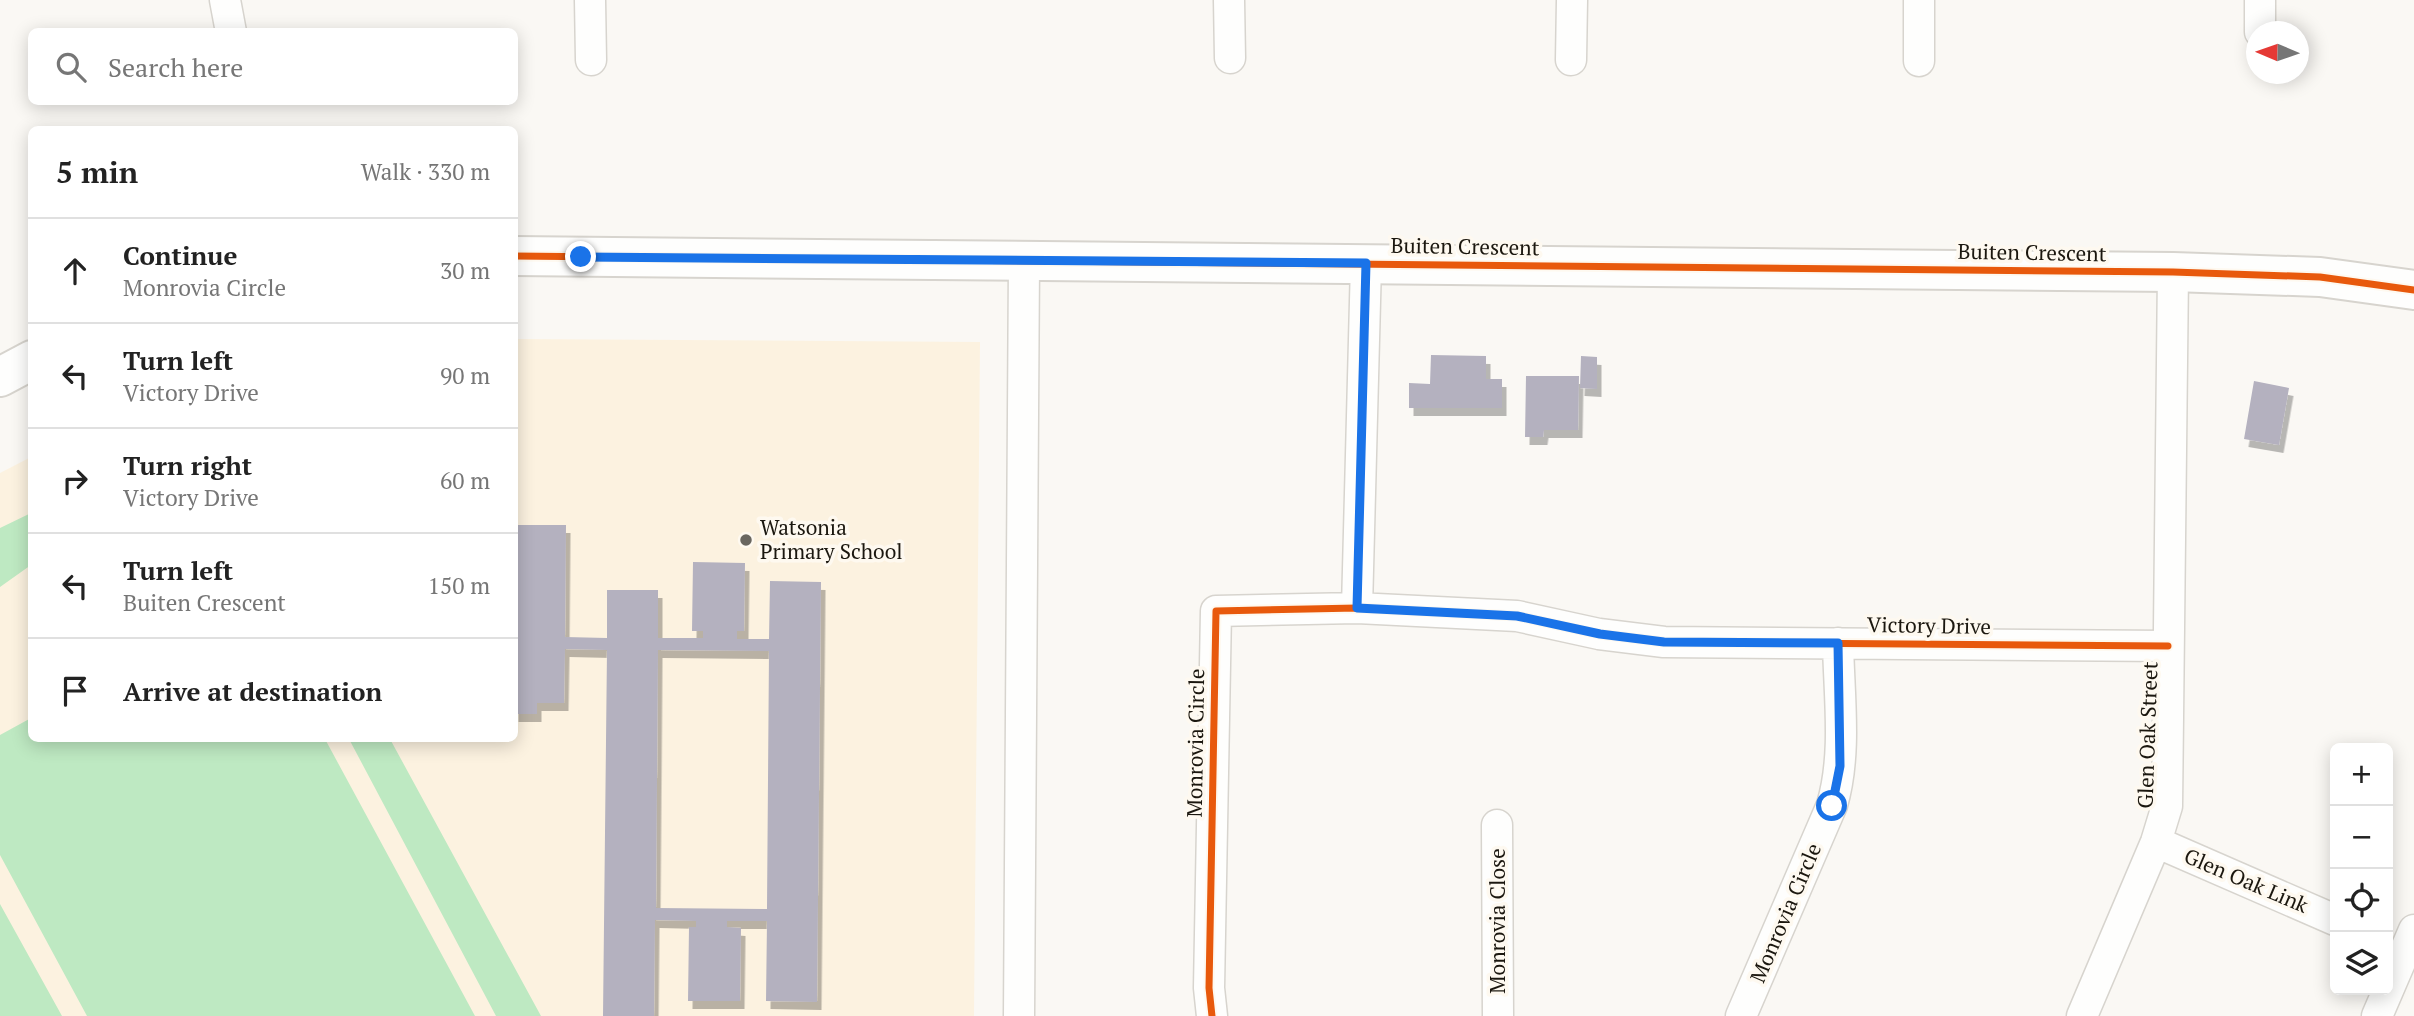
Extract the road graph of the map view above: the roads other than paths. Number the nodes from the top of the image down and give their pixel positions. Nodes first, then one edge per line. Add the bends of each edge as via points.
1 (225, 0) edge
2 (590, 0) edge
3 (1229, 0) edge
4 (1572, 0) edge
5 (1919, 0) edge
6 (2260, 0) edge
7 (2260, 21) edge
8 (230, 28) edge
9 (1230, 58) dead end
10 (591, 60) dead end
11 (1572, 60) dead end
12 (1919, 61) dead end
13 (518, 256) edge
14 (1024, 262) junction
15 (1366, 263) junction
16 (2173, 272) junction
17 (2414, 290) edge
18 (28, 362) edge
19 (0, 377) edge
20 (1357, 608) junction
21 (1838, 643) junction
22 (2168, 646) junction
23 (1497, 825) dead end
24 (2156, 842) junction
25 (2330, 918) edge
26 (2405, 944) edge
27 (1019, 1016) edge
28 (1212, 1016) edge
29 (1498, 1016) edge
30 (1741, 1016) edge
31 (2082, 1016) edge
32 (2377, 1016) edge

1 - 8 street
2 - 10 street
3 - 9 street
4 - 11 street
5 - 12 street
6 - 7 street
13 - 14 street, Buiten Crescent
14 - 15 street, Buiten Crescent
14 - 27 street
15 - 16 street, Buiten Crescent
15 - 20 street
16 - 17 street, Buiten Crescent via 2320,277
16 - 22 street, Glen Oak Street
18 - 19 street
20 - 21 street, Victory Drive via 1517,616 1664,642
20 - 28 street, Monrovia Circle via 1216,611
21 - 22 street, Victory Drive
21 - 30 street, Monrovia Circle via 1837,787
22 - 24 street, Glen Oak Street via 2167,806
23 - 29 street, Monrovia Close
24 - 25 street, Glen Oak Link
24 - 31 street, Glen Oak Street
26 - 32 street

